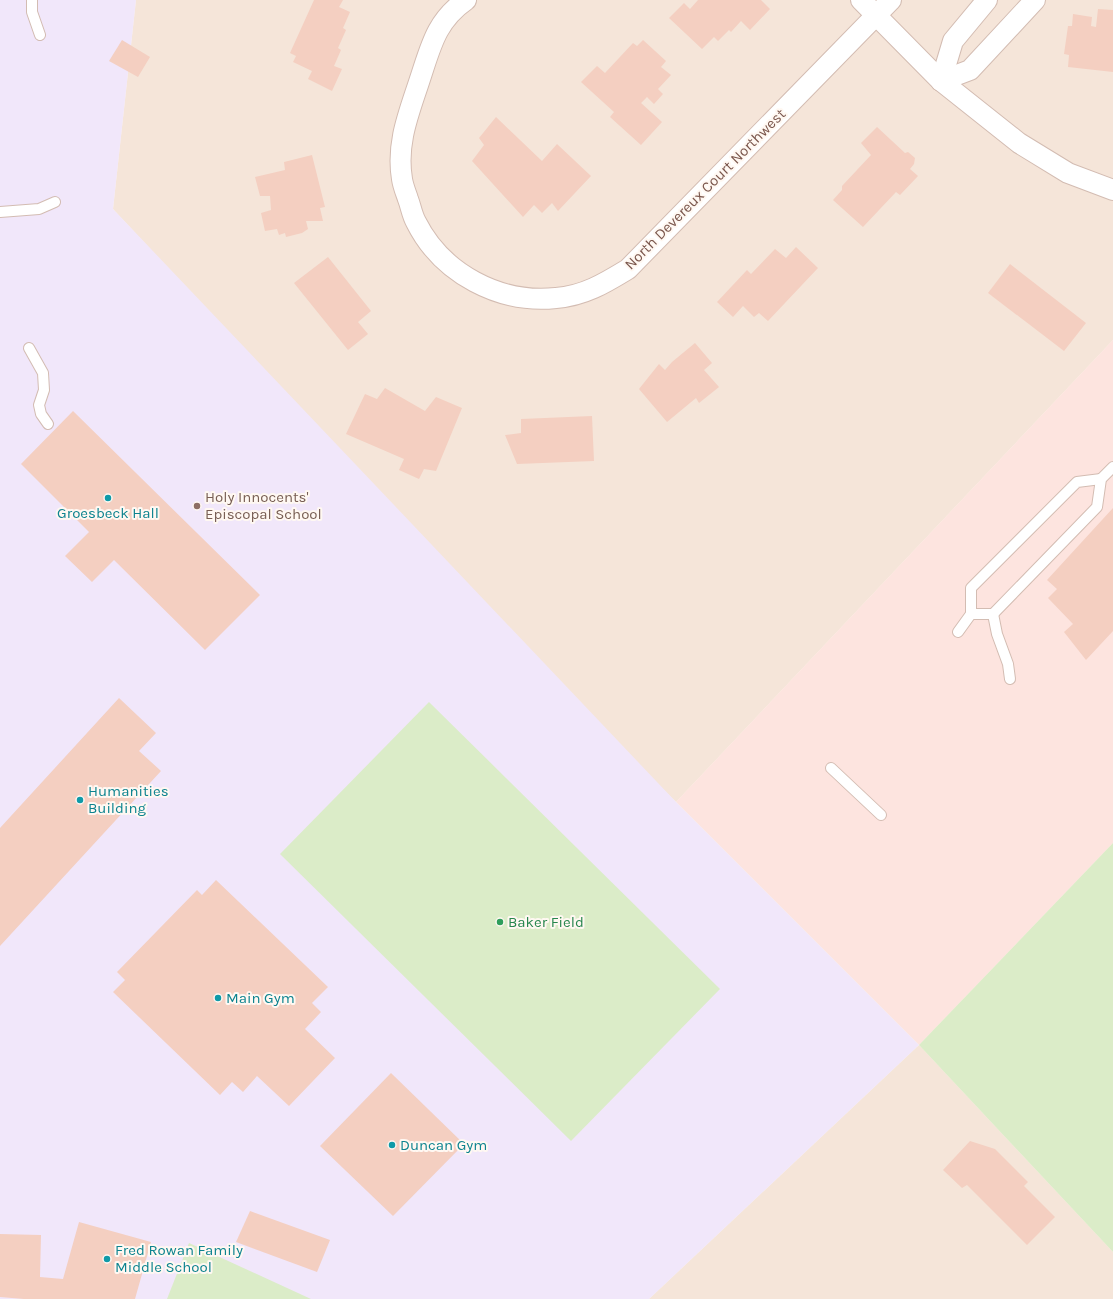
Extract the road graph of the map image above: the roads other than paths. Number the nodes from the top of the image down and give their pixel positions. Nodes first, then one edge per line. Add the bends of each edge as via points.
1 (32, 0) edge
2 (466, 0) edge
3 (861, 0) edge
4 (892, 0) edge
5 (987, 0) edge
6 (1036, 0) edge
7 (876, 16) junction
8 (40, 35) dead end
9 (941, 81) junction
10 (1113, 190) edge
11 (55, 202) dead end
12 (0, 212) edge
13 (29, 348) dead end
14 (48, 424) dead end
15 (1113, 467) edge
16 (1101, 479) junction
17 (972, 614) junction
18 (993, 614) junction
19 (958, 632) dead end
20 (1010, 679) dead end
21 (831, 768) dead end
22 (881, 815) dead end

1 - 8 lane via 32,12
2 - 7 street, North Devereux Court Northwest via 444,20 434,36 403,131 402,180 415,222 444,260 485,288 532,299 557,298 581,293 604,284 628,269
3 - 7 street
4 - 7 street, North Devereux Court Northwest
5 - 9 street via 953,41
6 - 9 street via 970,70
7 - 9 street
9 - 10 street via 1019,143 1068,173
11 - 12 lane via 39,209
13 - 14 lane via 43,373 44,390 39,405
15 - 16 lane
16 - 17 lane via 1077,482 972,588
16 - 18 lane via 1097,507
17 - 18 lane
17 - 19 lane
18 - 20 lane
21 - 22 lane

